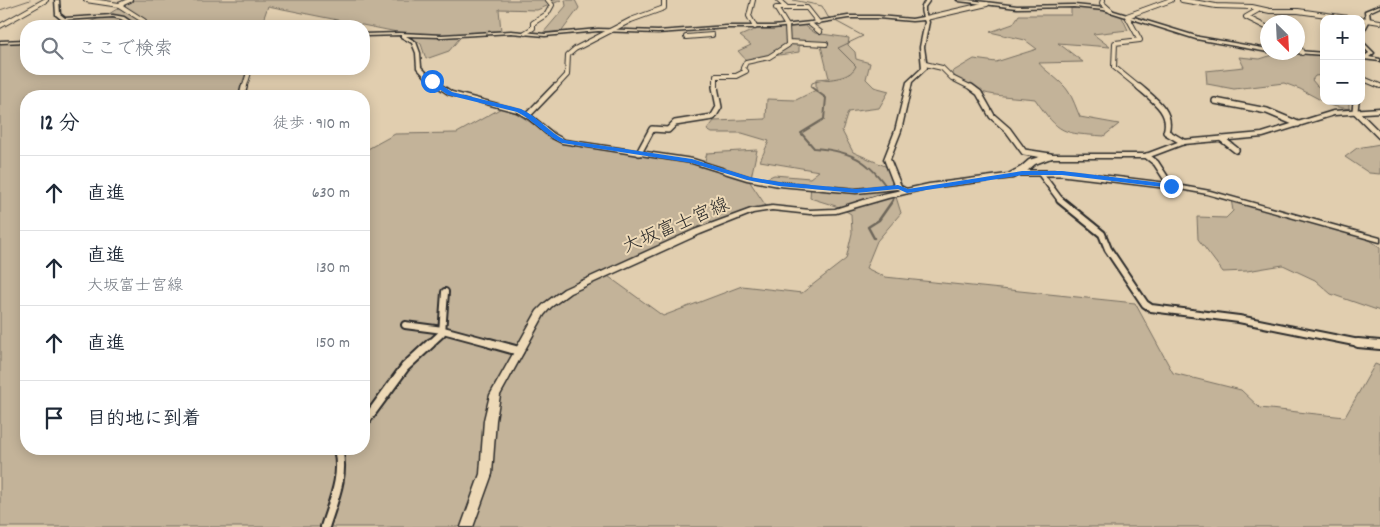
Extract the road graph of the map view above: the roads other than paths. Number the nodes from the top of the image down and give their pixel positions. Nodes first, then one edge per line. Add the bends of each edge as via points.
1 (46, 0) edge
2 (57, 0) edge
3 (86, 0) edge
4 (130, 0) edge
5 (548, 0) edge
6 (664, 0) edge
7 (754, 0) edge
8 (778, 0) edge
9 (928, 0) edge
10 (959, 0) edge
11 (1103, 0) edge
12 (1172, 0) edge
13 (1182, 0) edge
14 (987, 4) junction
15 (119, 5) junction
16 (1380, 6) edge
17 (787, 8) junction
18 (1260, 9) junction
19 (1111, 11) junction
20 (1326, 15) edge
21 (1126, 16) junction
22 (926, 18) junction
23 (125, 20) edge
24 (141, 20) edge
25 (1365, 20) edge
26 (1368, 20) junction
27 (818, 22) junction
28 (1380, 22) edge
29 (810, 24) junction
30 (1260, 24) edge
31 (0, 26) edge
32 (787, 26) junction
33 (1365, 26) edge
34 (754, 27) junction
35 (608, 30) junction
36 (820, 32) dead end
37 (525, 33) junction
38 (370, 35) edge
39 (399, 35) junction
40 (712, 35) dead end
41 (686, 38) dead end
42 (20, 41) edge
43 (0, 42) edge
44 (788, 42) junction
45 (826, 44) dead end
46 (1365, 45) edge
47 (1260, 50) edge
48 (1305, 53) edge
49 (1320, 54) edge
50 (1365, 56) edge
51 (1365, 57) edge
52 (1380, 60) edge
53 (925, 64) junction
54 (247, 75) edge
55 (1365, 80) edge
56 (1380, 86) edge
57 (243, 90) edge
58 (1215, 101) dead end
59 (1356, 105) edge
60 (1380, 110) edge
61 (1355, 111) junction
62 (528, 115) junction
63 (1298, 124) junction
64 (1370, 126) junction
65 (1380, 127) edge
66 (1380, 136) edge
67 (1222, 139) junction
68 (1183, 142) junction
69 (1236, 150) dead end
70 (639, 153) junction
71 (1050, 156) junction
72 (1147, 156) junction
73 (1016, 173) junction
74 (1041, 174) junction
75 (1171, 186) junction
76 (900, 190) junction
77 (886, 192) junction
78 (1380, 240) edge
79 (445, 292) dead end
80 (404, 325) dead end
81 (443, 330) junction
82 (1380, 346) edge
83 (519, 351) junction
84 (370, 415) edge
85 (341, 455) edge
86 (325, 527) edge
87 (466, 527) edge

1 - 31 street
2 - 23 street via 56,11 60,17 113,16
3 - 15 street
4 - 15 street
5 - 37 street via 552,5 549,13 533,23 533,28
6 - 35 street via 664,8
7 - 34 street via 749,16
8 - 17 street
9 - 22 street via 923,6
10 - 14 street
11 - 19 street via 1102,3
12 - 13 street
12 - 21 street
13 - 18 street
14 - 19 street via 1027,8 1074,6
14 - 22 street
15 - 24 street
16 - 26 street via 1366,11
17 - 27 street via 807,8
17 - 32 street via 776,8
18 - 20 street
18 - 30 street via 1246,17
19 - 21 street
21 - 47 street via 1198,38
21 - 68 street via 1140,40 1115,43 1114,67 1152,99 1169,121 1166,132
22 - 27 street via 869,16
22 - 53 street via 922,46
25 - 26 street
26 - 28 street
26 - 33 street
27 - 29 street
29 - 32 street
29 - 36 street
32 - 34 street
32 - 44 street
34 - 35 street via 658,32
35 - 37 street
35 - 62 street via 568,55 567,75
37 - 39 street
38 - 39 street
39 - 62 street via 414,42 419,67 440,88
40 - 41 street
42 - 43 street
44 - 45 street
44 - 70 street via 769,57 746,62 743,68 746,71 741,74 716,76 719,107 713,117 675,123 668,130 652,129
46 - 50 street via 1372,53
48 - 49 street
51 - 52 street
53 - 71 street via 942,68 952,78 973,88 992,116 1008,130 1024,152
53 - 76 street via 923,72 910,82 898,131 887,159
54 - 57 street
55 - 56 street
58 - 63 street via 1267,110
59 - 61 street
60 - 61 main road, 大坂富士宮線
61 - 63 main road, 大坂富士宮線 via 1333,113
61 - 64 street
62 - 70 street via 550,135 564,142
63 - 67 main road, 大坂富士宮線 via 1263,135
64 - 65 street
64 - 66 street
67 - 68 main road, 大坂富士宮線
67 - 69 street
68 - 72 main road, 大坂富士宮線
70 - 77 street via 692,161 749,179 779,184
71 - 72 main road, 大坂富士宮線
71 - 73 main road, 大坂富士宮線 via 1032,162
72 - 75 street via 1156,162
73 - 74 street
73 - 76 main road, 大坂富士宮線
74 - 75 street via 1062,173
74 - 82 street via 1063,204 1102,234 1108,249 1151,308 1239,319
75 - 78 street via 1208,192
76 - 77 main road, 大坂富士宮線
77 - 83 main road, 大坂富士宮線 via 836,211 762,209 697,232 558,296 540,313
79 - 81 street
80 - 81 street
81 - 83 street
81 - 84 street via 405,367
83 - 87 main road, 大坂富士宮線 via 495,395 486,474
85 - 86 street via 340,476

